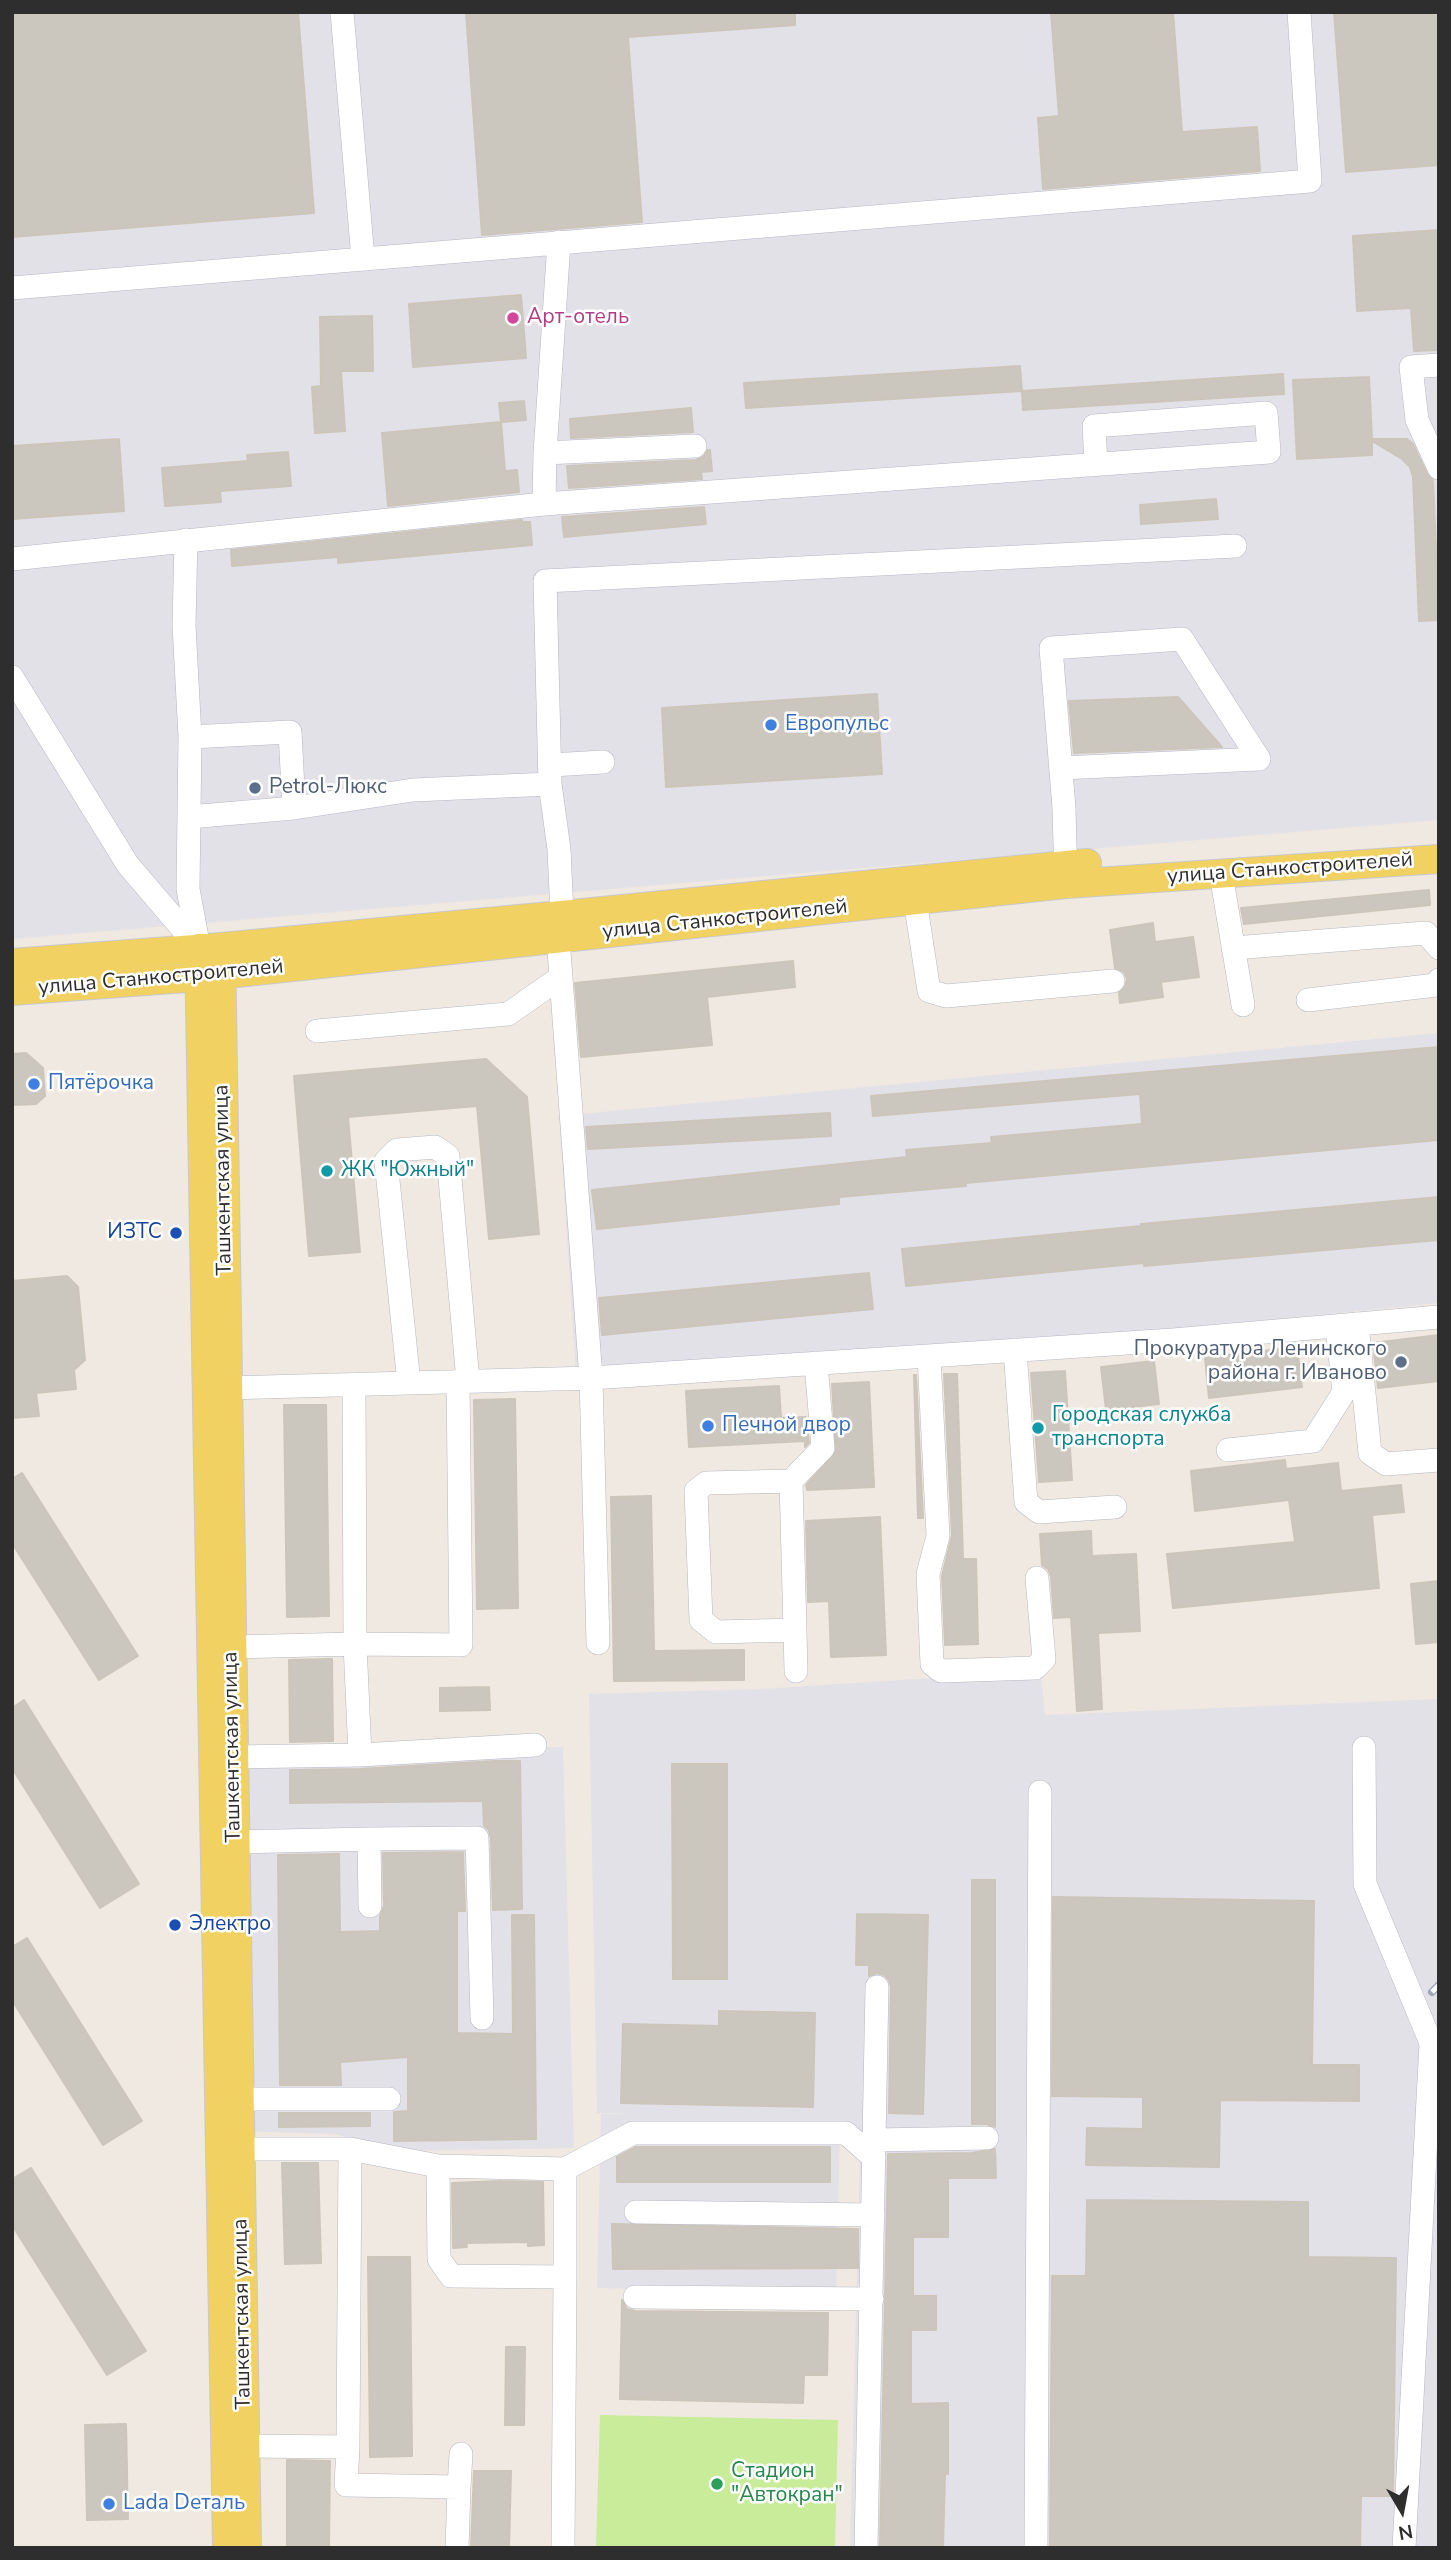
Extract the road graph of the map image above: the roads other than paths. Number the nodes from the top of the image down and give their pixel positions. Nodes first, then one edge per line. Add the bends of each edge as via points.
1 (342, 12) edge
2 (1299, 12) edge
3 (559, 243) junction
4 (363, 259) junction
5 (12, 288) edge
6 (1439, 365) edge
7 (695, 446) dead end
8 (545, 453) junction
9 (1096, 464) junction
10 (1439, 468) edge
11 (544, 504) junction
12 (186, 540) junction
13 (1235, 546) dead end
14 (12, 559) edge
15 (12, 677) edge
16 (190, 737) junction
17 (603, 762) dead end
18 (1061, 768) junction
19 (550, 774) junction
20 (294, 808) junction
21 (189, 817) junction
22 (1439, 843) edge
23 (1439, 859) edge
24 (1066, 874) junction
25 (1221, 874) junction
26 (915, 900) junction
27 (560, 927) junction
28 (1233, 948) junction
29 (1439, 948) edge
30 (210, 961) junction
31 (12, 963) edge
32 (561, 977) junction
33 (1439, 980) edge
34 (1113, 981) dead end
35 (12, 991) edge
36 (1308, 1000) dead end
37 (1242, 1005) dead end
38 (317, 1031) dead end
39 (1439, 1317) edge
40 (1347, 1325) junction
41 (1015, 1350) junction
42 (929, 1356) junction
43 (816, 1363) junction
44 (591, 1378) junction
45 (463, 1381) junction
46 (410, 1383) junction
47 (354, 1384) junction
48 (217, 1388) junction
49 (218, 1441) junction
50 (1228, 1450) dead end
51 (1439, 1460) edge
52 (791, 1481) junction
53 (1115, 1507) dead end
54 (1037, 1578) dead end
55 (794, 1630) junction
56 (598, 1643) dead end
57 (355, 1644) junction
58 (232, 1647) junction
59 (796, 1671) dead end
60 (535, 1745) dead end
61 (1364, 1748) dead end
62 (360, 1755) junction
63 (233, 1757) junction
64 (1040, 1792) dead end
65 (369, 1839) junction
66 (225, 1842) junction
67 (370, 1906) dead end
68 (877, 1987) dead end
69 (482, 2018) dead end
70 (239, 2099) junction
71 (389, 2099) dead end
72 (986, 2138) dead end
73 (240, 2149) junction
74 (350, 2149) junction
75 (875, 2149) junction
76 (438, 2166) junction
77 (565, 2169) junction
78 (636, 2212) dead end
79 (873, 2215) junction
80 (565, 2277) junction
81 (635, 2297) dead end
82 (872, 2299) junction
83 (245, 2446) junction
84 (348, 2447) junction
85 (461, 2454) dead end
86 (459, 2487) junction
87 (227, 2548) edge
88 (247, 2548) edge
89 (457, 2548) edge
90 (563, 2548) edge
91 (866, 2548) edge
92 (1036, 2548) edge
93 (1404, 2548) edge

1 - 4 street
2 - 3 street via 1310,181
3 - 4 street
3 - 8 street
4 - 5 street
6 - 10 street via 1411,367 1417,420
7 - 8 street
8 - 11 street
9 - 9 street via 1269,452 1266,413 1094,426
9 - 11 street
11 - 12 street
12 - 14 street
12 - 16 street via 184,625
13 - 19 street via 545,581
15 - 30 street via 128,865
16 - 20 street via 290,732
16 - 21 street
17 - 19 street
18 - 18 street via 1051,648 1182,639 1259,759
18 - 24 street
19 - 20 street
19 - 27 street via 559,849
20 - 21 street
21 - 30 street via 188,889
22 - 24 main road, улица Станкостроителей
23 - 25 main road, улица Станкостроителей
24 - 25 main road, улица Станкостроителей
24 - 26 main road, улица Станкостроителей
24 - 27 main road, улица Станкостроителей
25 - 28 street
26 - 27 main road, улица Станкостроителей
26 - 34 street via 929,991 946,996
27 - 30 main road, улица Станкостроителей
27 - 32 street
28 - 29 street via 1426,933
28 - 37 street
30 - 31 main road, улица Станкостроителей
30 - 35 main road, улица Станкостроителей
30 - 48 main road, Ташкентская улица
32 - 38 street via 508,1014
32 - 44 street
33 - 36 street via 1436,985
39 - 40 street
40 - 41 street
40 - 50 street via 1344,1392 1313,1441
40 - 51 street via 1370,1452 1386,1464
41 - 42 street
41 - 53 street via 1026,1502 1039,1512
42 - 43 street
42 - 54 street via 938,1536 928,1574 932,1664 941,1671 1035,1668 1044,1659
43 - 44 street
43 - 52 street via 823,1448
44 - 45 street
44 - 56 street
45 - 46 street
45 - 46 street via 448,1156 435,1147 397,1150 386,1161
45 - 57 street via 461,1645
46 - 47 street
47 - 48 street
47 - 57 street
48 - 49 main road, Ташкентская улица
49 - 58 main road, Ташкентская улица
49 - 66 main road, Ташкентская улица
52 - 55 street
52 - 55 street via 706,1483 696,1491 701,1620 716,1632
55 - 59 street
57 - 58 street
57 - 62 street
58 - 63 main road, Ташкентская улица
60 - 62 street
61 - 93 street via 1365,1884 1431,2042
62 - 63 street
63 - 66 main road, Ташкентская улица
64 - 92 street
65 - 66 street
65 - 67 street
65 - 69 street via 477,1838
66 - 70 main road, Ташкентская улица
66 - 87 main road, Ташкентская улица
68 - 75 street
70 - 71 street
70 - 73 main road, Ташкентская улица
72 - 75 street
73 - 74 street
73 - 83 main road, Ташкентская улица
74 - 76 street
74 - 84 street
75 - 77 street via 846,2133 633,2133
75 - 79 street
76 - 77 street
76 - 80 street via 439,2259 451,2276
77 - 80 street
78 - 79 street
79 - 82 street
80 - 90 street
81 - 82 street
82 - 91 street
83 - 84 street
83 - 88 main road, Ташкентская улица
84 - 86 street via 346,2485
85 - 86 street
86 - 89 street

